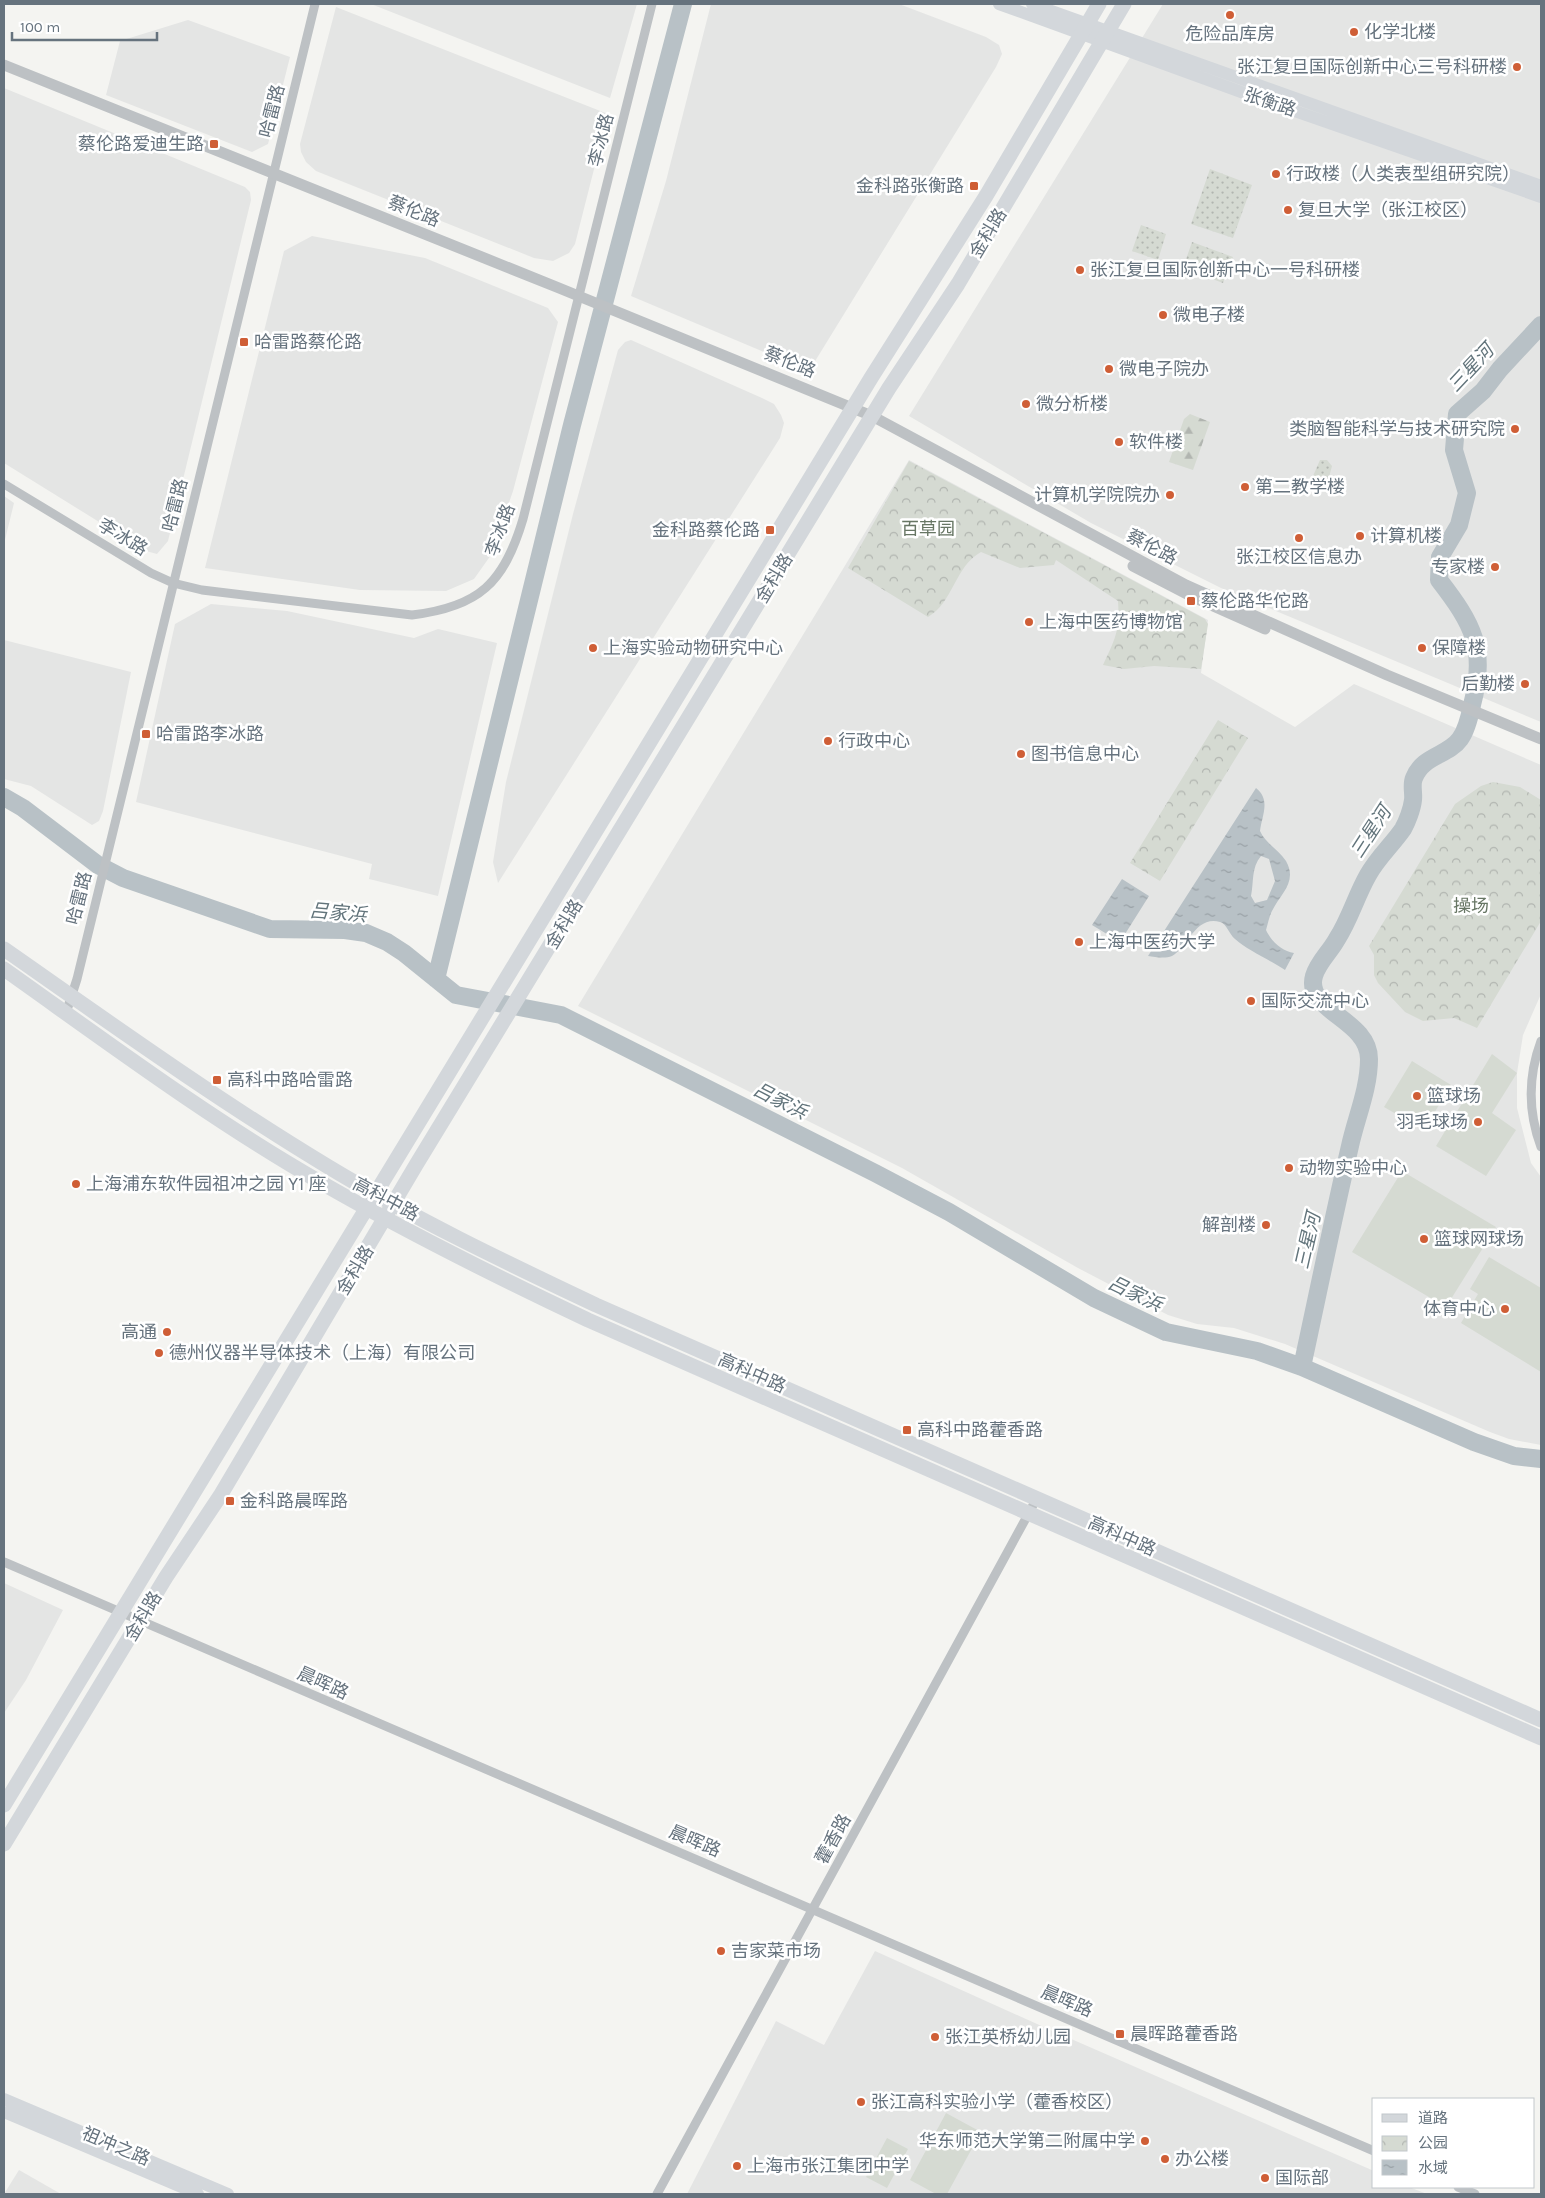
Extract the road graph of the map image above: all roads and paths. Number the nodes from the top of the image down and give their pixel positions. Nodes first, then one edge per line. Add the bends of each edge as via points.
1 (315, 4) edge
2 (652, 4) edge
3 (1000, 4) edge
4 (1032, 4) edge
5 (1099, 4) edge
6 (1124, 4) edge
7 (1084, 29) junction
8 (1105, 36) junction
9 (4, 65) edge
10 (4, 71) edge
11 (273, 177) junction
12 (1541, 186) edge
13 (1541, 197) edge
14 (583, 301) junction
15 (851, 411) junction
16 (870, 419) junction
17 (4, 484) edge
18 (173, 583) junction
19 (1483, 717) junction
20 (1541, 739) edge
21 (1541, 744) edge
22 (4, 949) edge
23 (4, 970) edge
24 (72, 996) junction
25 (66, 1013) junction
26 (1541, 1041) edge
27 (1541, 1060) edge
28 (1541, 1128) edge
29 (1541, 1148) edge
30 (376, 1193) junction
31 (394, 1203) junction
32 (366, 1208) junction
33 (385, 1218) junction
34 (1037, 1498) junction
35 (1030, 1514) junction
36 (4, 1562) edge
37 (121, 1613) junction
38 (140, 1621) junction
39 (1541, 1720) edge
40 (1541, 1738) edge
41 (4, 1805) edge
42 (4, 1844) edge
43 (813, 1909) junction
44 (4, 2099) edge
45 (4, 2112) edge
46 (1372, 2150) edge
47 (1460, 2188) edge
48 (198, 2194) edge
49 (228, 2194) edge
50 (657, 2194) edge
51 (1475, 2194) edge

1 - 11 street, 哈雷路
2 - 14 street, 李冰路
3 - 7 main road, 张衡路
4 - 7 main road, 张衡路
5 - 7 main road, 金科路
6 - 8 main road, 金科路
7 - 8 main road, 张衡路
7 - 15 main road, 金科路 via 986,196
8 - 12 main road, 张衡路
8 - 13 main road, 张衡路
8 - 16 main road, 金科路 via 958,284
9 - 11 street, 蔡伦路
10 - 11 street, 蔡伦路
11 - 14 street, 蔡伦路
11 - 18 street, 哈雷路
14 - 15 street, 蔡伦路
14 - 18 street, 李冰路 via 517,538 499,575 483,591 439,612 412,615 202,590
15 - 16 street, 蔡伦路
15 - 30 main road, 金科路
16 - 19 street, 蔡伦路 via 1193,597
16 - 31 main road, 金科路
17 - 18 street, 李冰路
18 - 24 street, 哈雷路
19 - 20 street, 蔡伦路
19 - 21 street, 蔡伦路
22 - 24 main road, 高科中路
23 - 25 main road, 高科中路
24 - 25 street, 哈雷路
24 - 30 main road, 高科中路 via 219,1097 328,1167
25 - 32 main road, 高科中路 via 262,1146
26 - 29 street via 1534,1064 1531,1103
27 - 28 street via 1537,1102
30 - 31 main road, 高科中路
30 - 32 main road, 金科路
31 - 33 main road, 金科路
31 - 34 main road, 高科中路 via 596,1305
32 - 33 main road, 高科中路
32 - 37 main road, 金科路
33 - 35 main road, 高科中路 via 588,1320
33 - 38 main road, 金科路 via 220,1496
34 - 35 street, 藿香路
34 - 39 main road, 高科中路
35 - 40 main road, 高科中路
35 - 43 street, 藿香路
36 - 37 street, 晨晖路
37 - 38 street, 晨晖路
37 - 41 main road, 金科路
38 - 42 main road, 金科路
38 - 43 street, 晨晖路
43 - 46 street, 晨晖路
43 - 50 street, 藿香路
44 - 49 main road, 祖冲之路
45 - 48 main road, 祖冲之路
47 - 51 street

